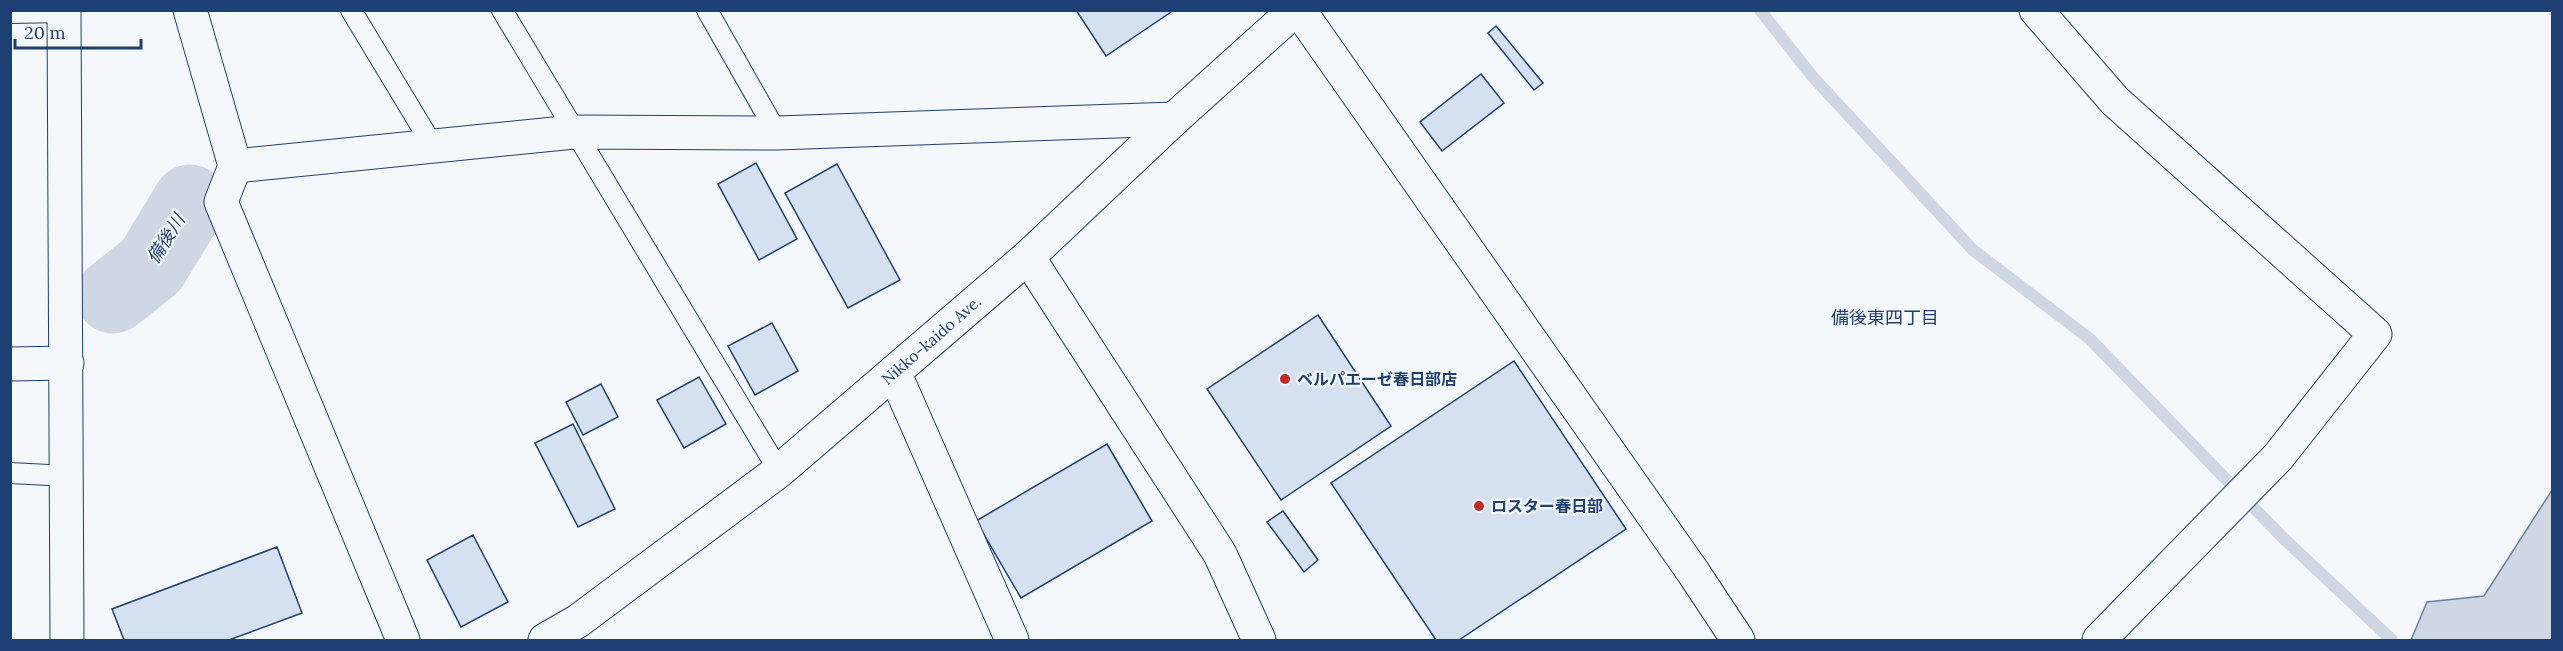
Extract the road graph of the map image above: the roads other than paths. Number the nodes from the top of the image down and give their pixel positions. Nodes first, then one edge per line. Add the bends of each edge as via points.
1 (190, 10) edge
2 (351, 10) edge
3 (502, 10) edge
4 (707, 10) edge
5 (1297, 10) edge
6 (2036, 10) edge
7 (64, 11) edge
8 (10, 13) edge
9 (1174, 119) junction
10 (574, 132) junction
11 (777, 133) junction
12 (434, 146) junction
13 (234, 166) junction
14 (1028, 257) junction
15 (67, 363) junction
16 (10, 364) edge
17 (894, 372) junction
18 (779, 471) junction
19 (10, 473) edge
20 (68, 476) junction
21 (67, 640) edge
22 (404, 640) edge
23 (545, 640) edge
24 (1012, 640) edge
25 (1259, 640) edge
26 (1738, 640) edge
27 (2099, 640) edge

1 - 13 main road
2 - 12 lane
3 - 10 lane
4 - 11 lane
5 - 9 main road, Nikko-kaido Ave.
5 - 26 main road
6 - 27 main road via 2115,101 2375,334 2261,475
7 - 8 lane
7 - 15 main road
9 - 11 main road
9 - 14 main road, Nikko-kaido Ave.
10 - 11 main road
10 - 12 main road
10 - 18 lane
12 - 13 main road
13 - 22 main road via 221,202
14 - 17 main road, Nikko-kaido Ave.
14 - 25 main road via 1220,554
15 - 16 main road
15 - 20 main road
17 - 18 main road, Nikko-kaido Ave.
17 - 24 main road
18 - 23 main road, Nikko-kaido Ave. via 578,621
19 - 20 lane
20 - 21 main road

